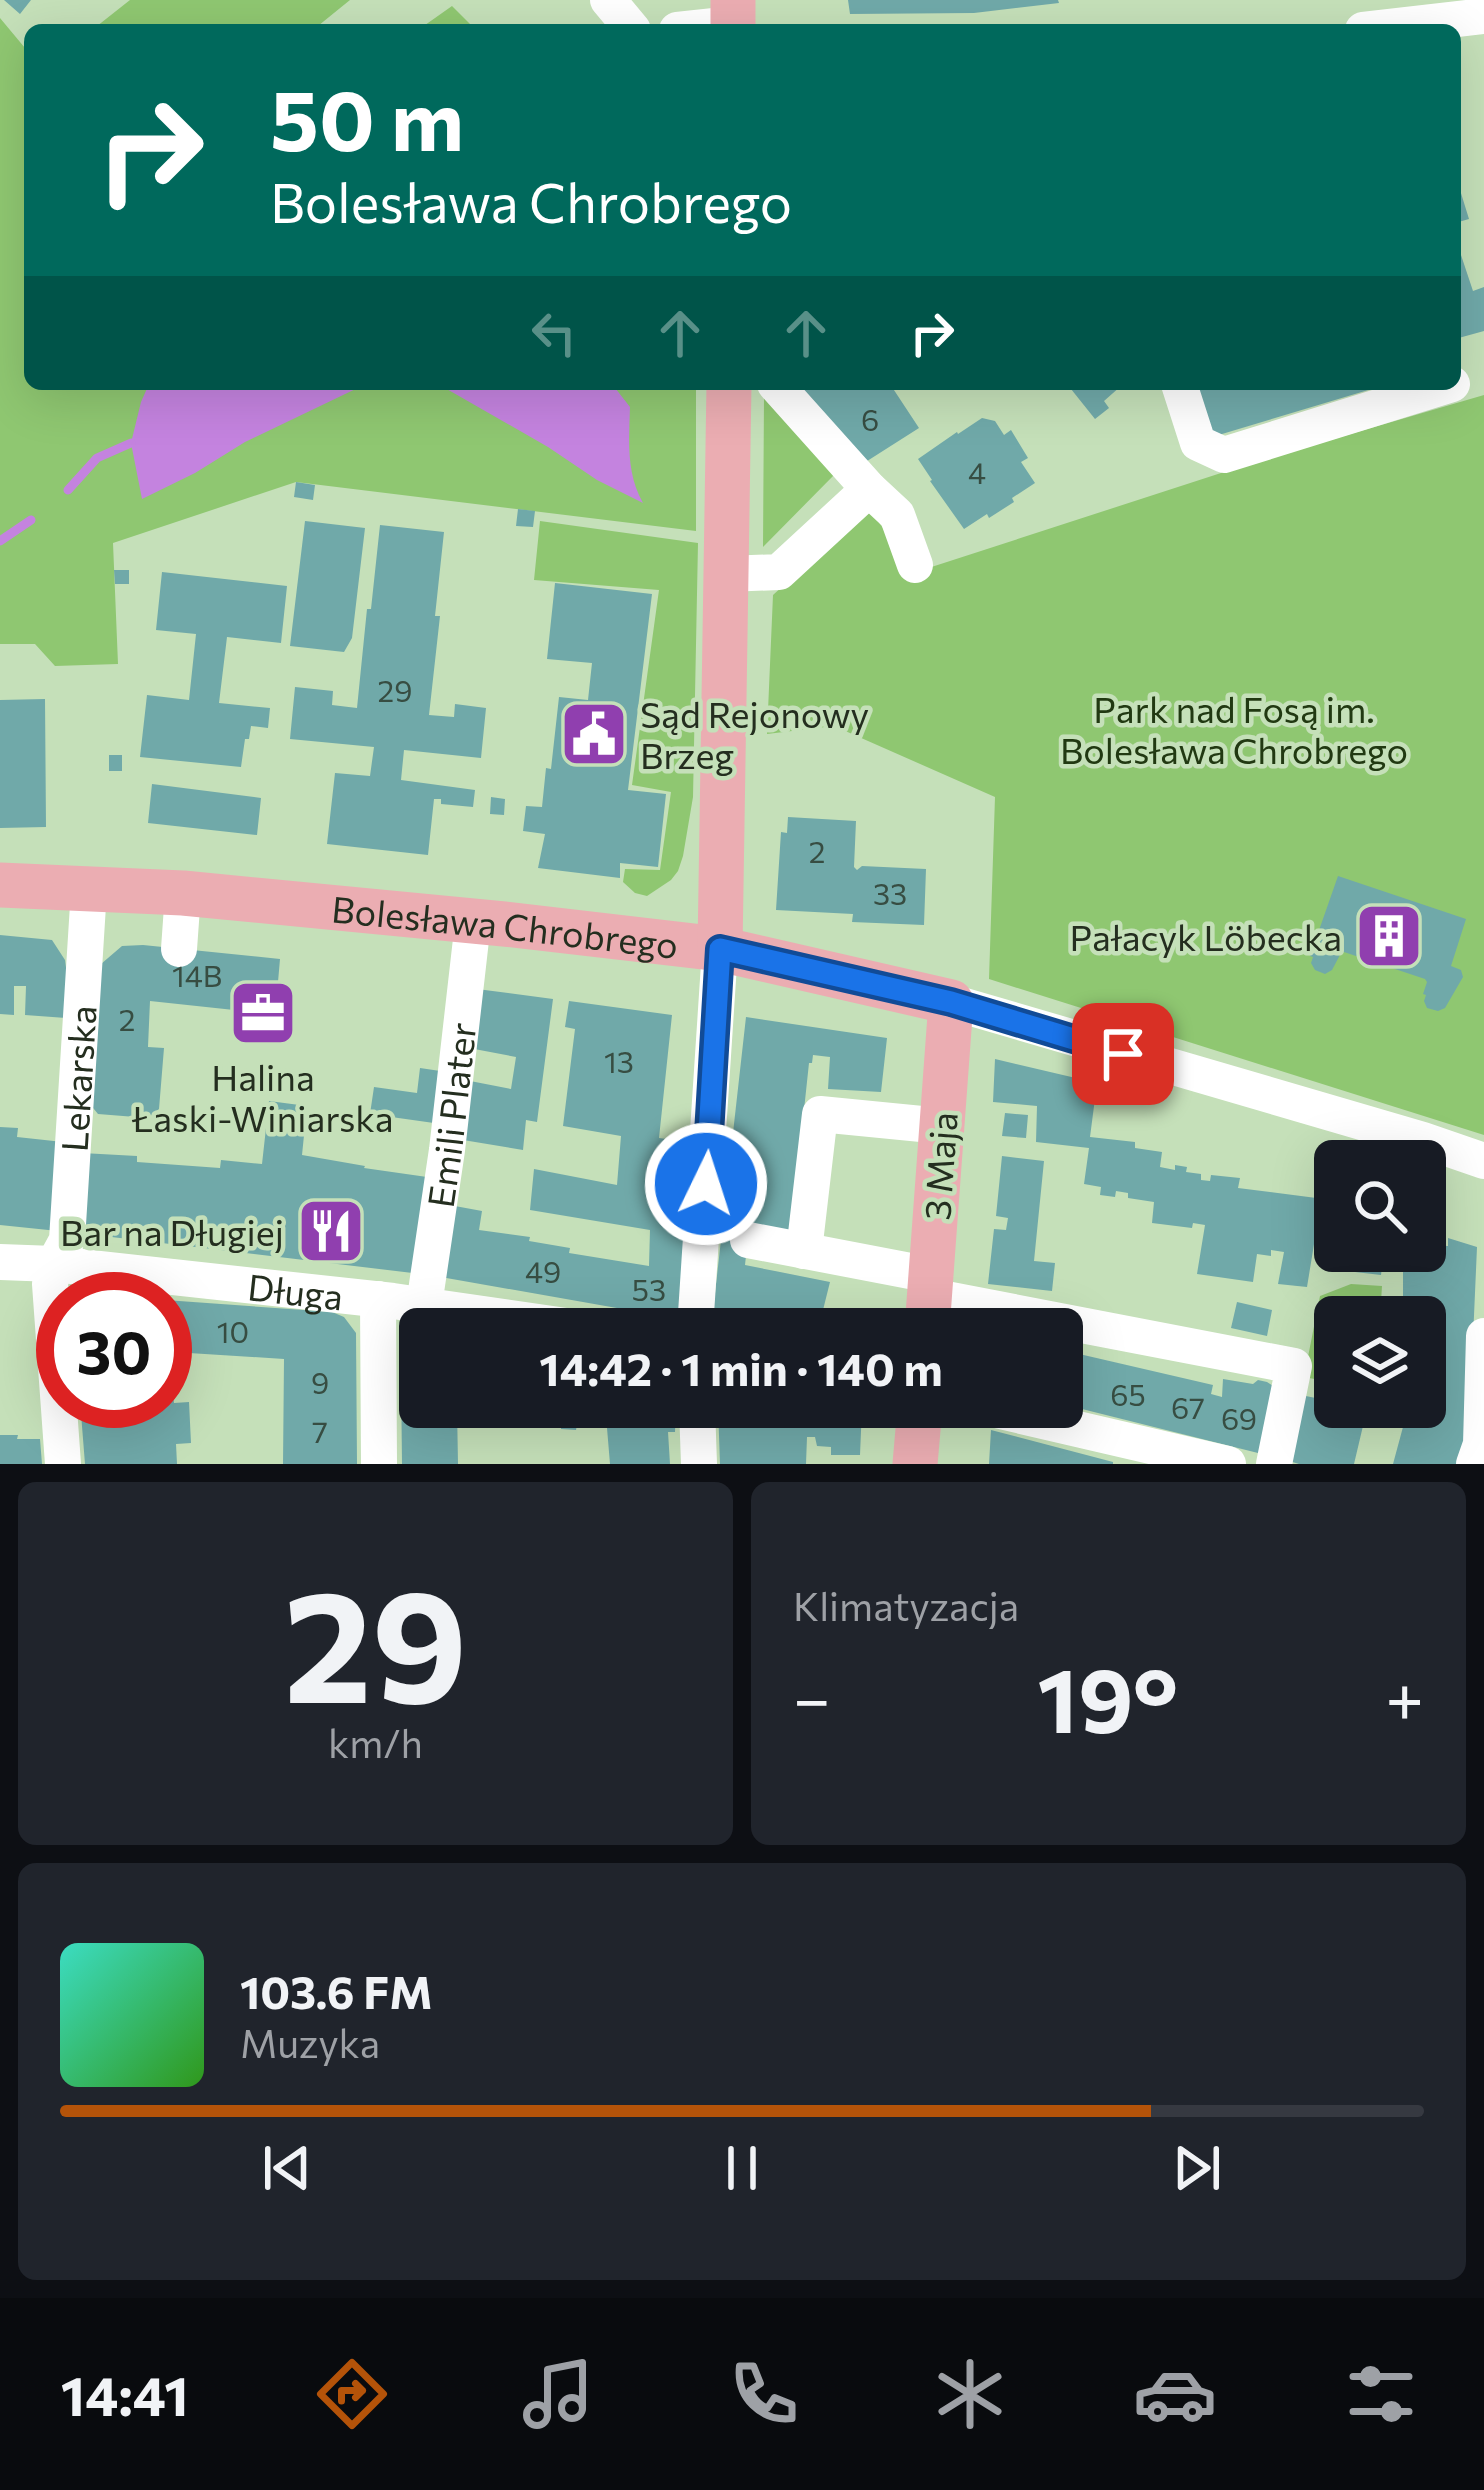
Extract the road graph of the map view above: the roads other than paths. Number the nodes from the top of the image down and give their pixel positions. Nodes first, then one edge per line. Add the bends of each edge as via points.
1 (608, 0) edge
2 (1484, 16) edge
3 (628, 24) edge
4 (1415, 24) edge
5 (729, 390) edge
6 (780, 390) edge
7 (1181, 390) edge
8 (1433, 390) edge
9 (869, 489) junction
10 (915, 565) dead end
11 (726, 574) junction
12 (0, 886) edge
13 (88, 889) junction
14 (183, 892) junction
15 (473, 922) junction
16 (179, 949) dead end
17 (720, 949) junction
18 (951, 1002) junction
19 (942, 1126) junction
20 (1484, 1161) edge
21 (724, 1235) junction
22 (804, 1251) junction
23 (0, 1262) edge
24 (55, 1264) junction
25 (378, 1299) junction
26 (929, 1300) edge
27 (424, 1305) junction
28 (444, 1308) edge
29 (701, 1308) edge
30 (1484, 1336) edge
31 (698, 1428) edge
32 (918, 1428) edge
33 (1073, 1428) edge
34 (62, 1464) edge
35 (379, 1464) edge
36 (699, 1464) edge
37 (915, 1464) edge
38 (1228, 1464) edge
39 (1274, 1464) edge
40 (1474, 1464) edge

1 - 3 street
2 - 4 street
5 - 11 main road
6 - 9 street
7 - 8 street via 1198,443 1224,455
9 - 10 street via 897,515
9 - 11 street via 779,572
11 - 17 main road
12 - 13 main road, Bolesława Chrobrego
13 - 14 main road, Bolesława Chrobrego
13 - 24 street, Lekarska via 67,1240
14 - 15 main road, Bolesława Chrobrego
14 - 16 street
15 - 17 main road, Bolesława Chrobrego
15 - 27 street, Emili Plater
17 - 18 main road, Bolesława Chrobrego
17 - 21 street
18 - 19 main road, 3 Maja
18 - 20 street, Bolesława Chrobrego
19 - 22 street via 820,1114
19 - 26 main road, 3 Maja
21 - 22 street
21 - 29 street
22 - 26 street
23 - 24 street, Długa
24 - 25 street, Długa
24 - 34 street, Lekarska
25 - 27 street, Długa
25 - 35 street
26 - 39 street via 1294,1366
27 - 28 street, Długa
30 - 40 street
31 - 36 street
32 - 37 main road
33 - 38 street

